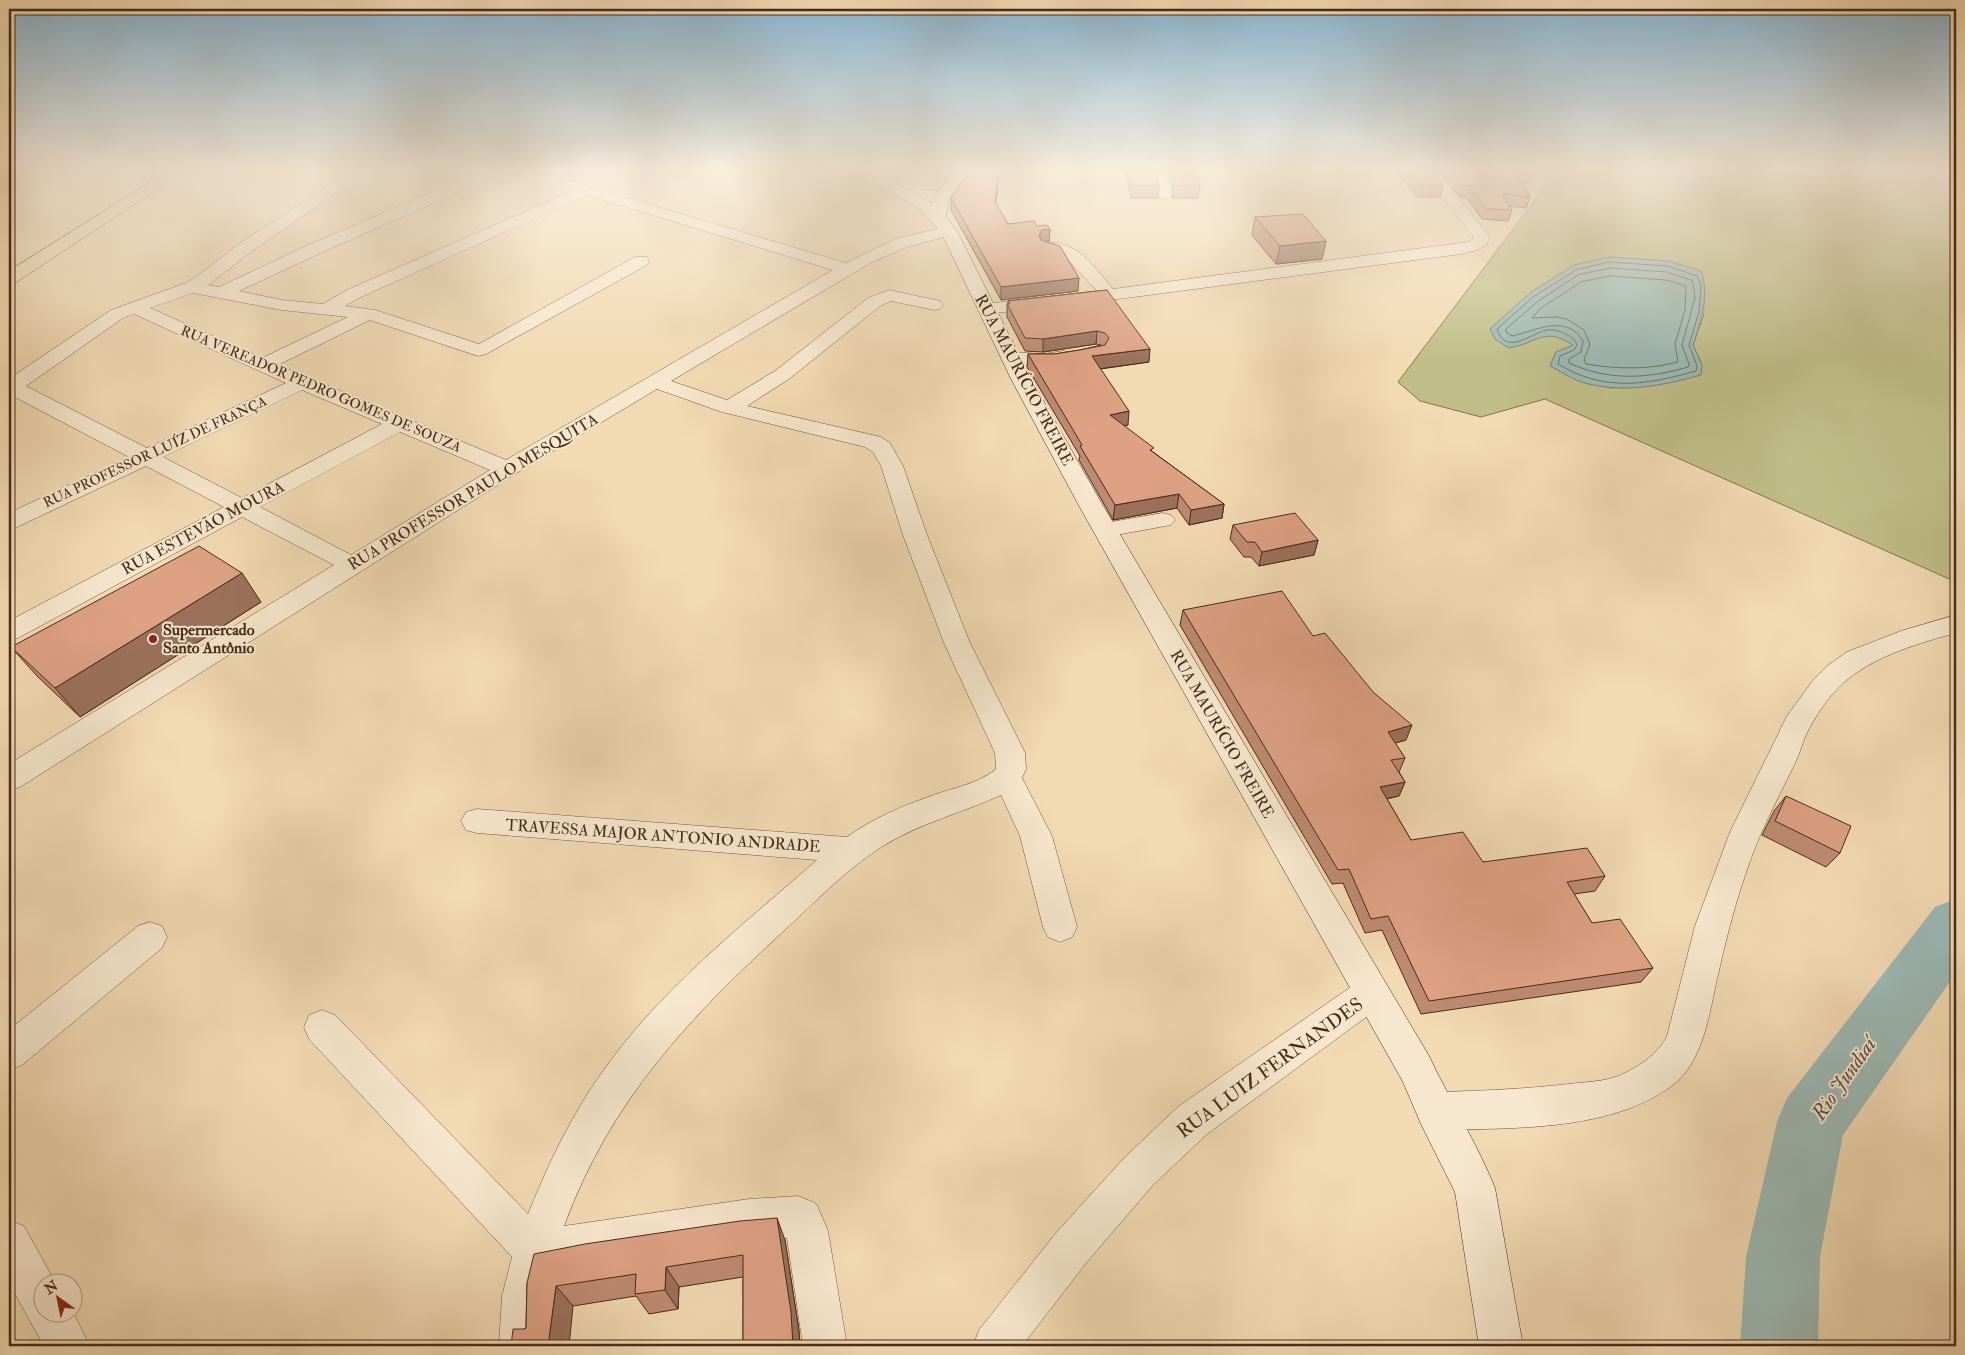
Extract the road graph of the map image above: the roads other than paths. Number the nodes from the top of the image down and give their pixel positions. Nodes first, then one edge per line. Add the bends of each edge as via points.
1 (77, 234) edge
2 (265, 234) edge
3 (348, 234) edge
4 (487, 234) edge
5 (733, 234) edge
6 (921, 234) edge
7 (949, 234) edge
8 (1481, 234) edge
9 (1048, 248) edge
10 (641, 261) dead end
11 (848, 269) junction
12 (9, 279) edge
13 (376, 284) junction
14 (192, 287) junction
15 (220, 293) junction
16 (1109, 295) junction
17 (133, 305) junction
18 (934, 305) dead end
19 (986, 309) junction
20 (325, 310) junction
21 (369, 314) junction
22 (1078, 355) edge
23 (1011, 358) junction
24 (262, 365) junction
25 (656, 382) junction
26 (302, 383) junction
27 (10, 387) edge
28 (729, 408) junction
29 (398, 424) junction
30 (145, 456) junction
31 (507, 470) junction
32 (243, 508) junction
33 (1163, 520) dead end
34 (9, 522) edge
35 (1105, 530) junction
36 (352, 565) junction
37 (1956, 624) edge
38 (9, 632) edge
39 (1007, 777) junction
40 (9, 779) edge
41 (477, 822) dead end
42 (850, 850) junction
43 (1060, 927) dead end
44 (150, 936) dead end
45 (1371, 994) junction
46 (322, 1027) dead end
47 (9, 1053) edge
48 (1435, 1110) junction
49 (9, 1242) edge
50 (535, 1251) junction
51 (32, 1283) edge
52 (55, 1322) edge
53 (68, 1346) edge
54 (521, 1346) edge
55 (825, 1346) edge
56 (994, 1346) edge
57 (1500, 1346) edge

1 - 12 main road
2 - 14 street
3 - 15 street
4 - 13 street
5 - 11 street
6 - 11 street, RUA PROFESSOR PAULO MESQUITA
7 - 19 street, RUA MAURÍCIO FREIRE
8 - 16 street via 1478,244 1461,249
9 - 16 street via 1072,254
10 - 21 street via 480,349
11 - 25 street, RUA PROFESSOR PAULO MESQUITA
13 - 20 street
13 - 21 street
14 - 15 street
14 - 17 street
15 - 20 street
16 - 19 street
17 - 24 street, RUA VEREADOR PEDRO GOMES DE SOUZA
17 - 27 street
18 - 28 street via 890,295 874,302 782,375
19 - 23 street, RUA MAURÍCIO FREIRE
20 - 21 street
21 - 24 street
22 - 23 street via 1043,360
23 - 35 street, RUA MAURÍCIO FREIRE
24 - 26 street, RUA VEREADOR PEDRO GOMES DE SOUZA
25 - 28 street
25 - 31 street, RUA PROFESSOR PAULO MESQUITA
26 - 29 street, RUA VEREADOR PEDRO GOMES DE SOUZA
26 - 30 street, RUA PROFESSOR LUÍZ DE FRANÇA
27 - 30 street
28 - 39 street via 862,439 882,448 892,466 957,643 1010,753
29 - 31 street, RUA VEREADOR PEDRO GOMES DE SOUZA
29 - 32 street, RUA ESTEVÃO MOURA
30 - 32 street
30 - 34 street, RUA PROFESSOR LUÍZ DE FRANÇA
31 - 36 street, RUA PROFESSOR PAULO MESQUITA
32 - 36 street
32 - 38 street, RUA ESTEVÃO MOURA
33 - 35 street
35 - 45 street, RUA MAURÍCIO FREIRE
36 - 40 street, RUA PROFESSOR PAULO MESQUITA
37 - 48 street via 1910,637 1857,660 1824,686 1797,724 1746,832 1712,926 1685,1037 1677,1055 1657,1075 1622,1094 1585,1101 1526,1108
39 - 42 street via 910,817
39 - 43 street via 1036,836
41 - 42 street, TRAVESSA MAJOR ANTONIO ANDRADE
42 - 50 street via 686,1000 630,1066 575,1154 552,1203
44 - 47 street
45 - 48 street, RUA MAURÍCIO FREIRE via 1416,1069
45 - 56 street, RUA LUIZ FERNANDES via 1193,1120 1139,1171 1077,1241
46 - 50 street
48 - 57 street, RUA MAURÍCIO FREIRE via 1474,1188
49 - 51 street
50 - 54 street via 524,1290
50 - 55 street via 749,1220 798,1217 806,1232
52 - 53 street

